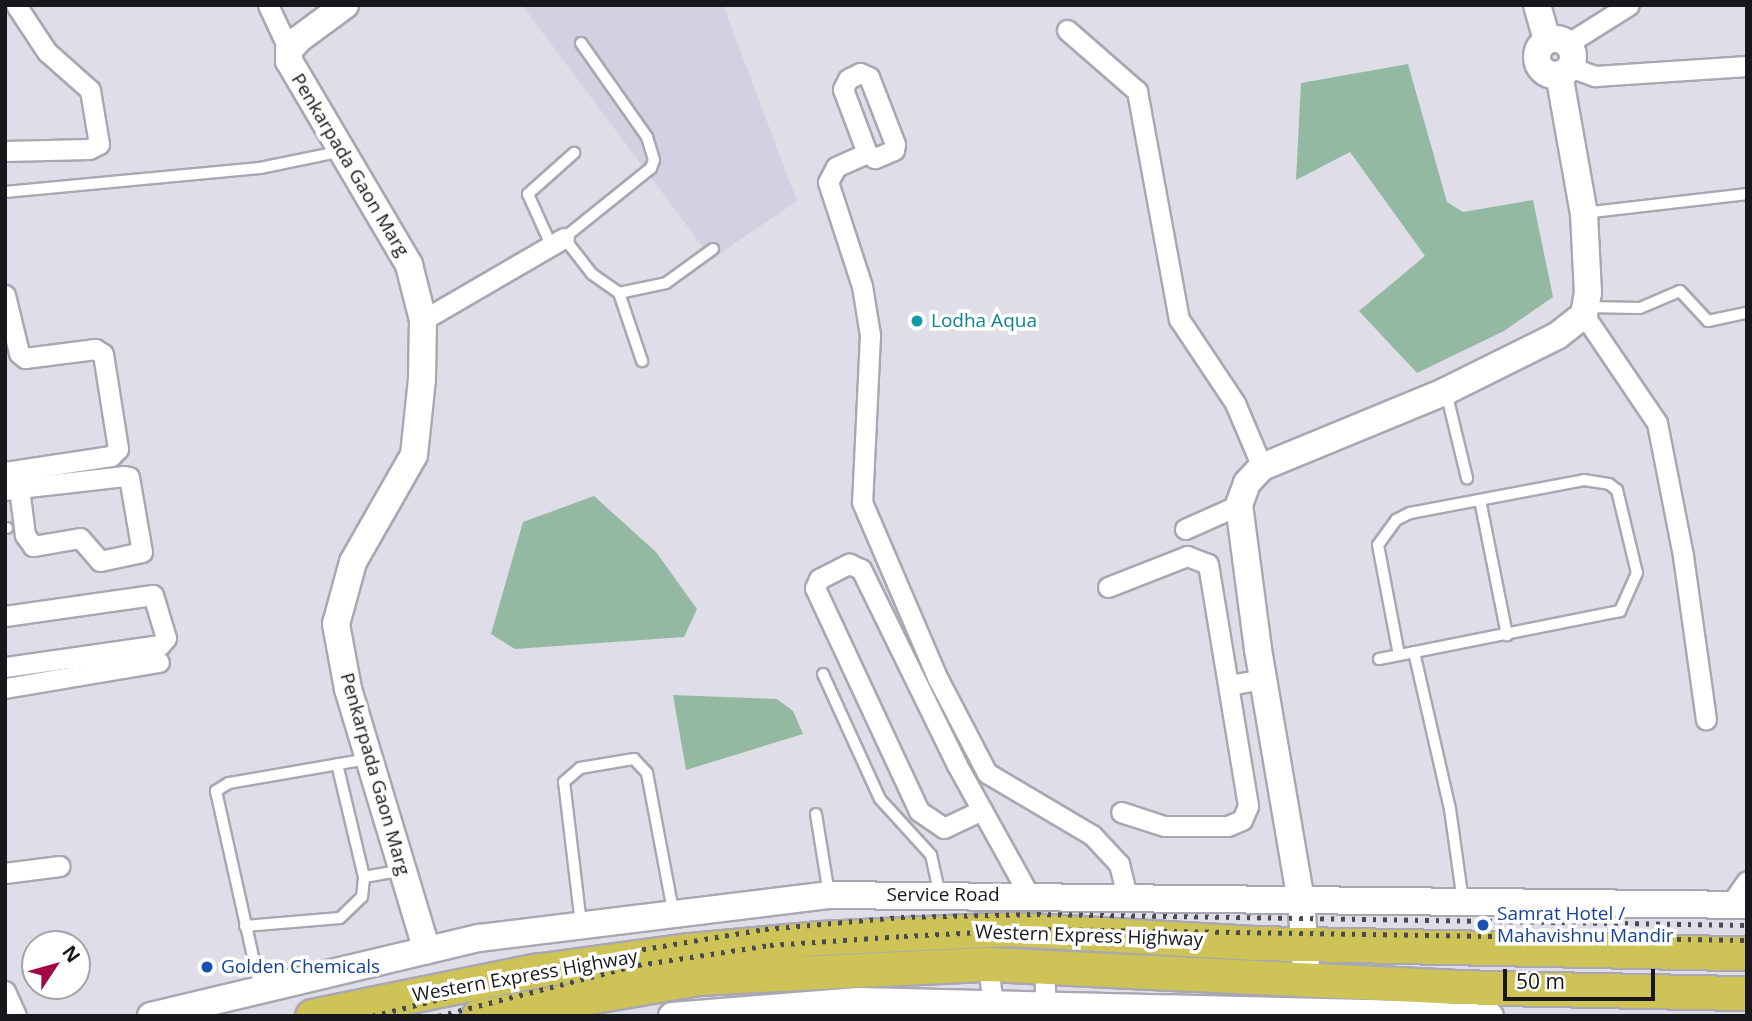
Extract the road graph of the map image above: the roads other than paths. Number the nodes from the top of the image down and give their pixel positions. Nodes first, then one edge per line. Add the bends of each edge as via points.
1 (16, 5) edge
2 (268, 5) edge
3 (345, 5) edge
4 (1536, 5) edge
5 (1622, 7) edge
6 (1067, 30) dead end
7 (581, 43) dead end
8 (289, 50) junction
9 (1561, 56) junction
10 (1747, 66) edge
11 (5, 151) edge
12 (338, 152) junction
13 (574, 153) dead end
14 (867, 153) dead end
15 (5, 192) edge
16 (1747, 194) edge
17 (1584, 214) junction
18 (557, 242) junction
19 (713, 250) dead end
20 (619, 293) junction
21 (5, 295) edge
22 (1585, 311) junction
23 (1747, 313) edge
24 (423, 320) junction
25 (642, 361) dead end
26 (1446, 391) junction
27 (1262, 467) junction
28 (5, 472) edge
29 (1467, 478) dead end
30 (12, 489) edge
31 (1480, 500) junction
32 (1239, 505) junction
33 (1185, 529) dead end
34 (1108, 587) dead end
35 (5, 616) edge
36 (1507, 635) junction
37 (1414, 652) junction
38 (1399, 655) junction
39 (1379, 659) dead end
40 (159, 662) dead end
41 (5, 667) edge
42 (823, 674) dead end
43 (1264, 679) junction
44 (1229, 685) junction
45 (5, 688) edge
46 (1706, 719) dead end
47 (369, 759) junction
48 (337, 764) junction
49 (982, 810) junction
50 (1121, 812) dead end
51 (816, 814) dead end
52 (60, 866) dead end
53 (403, 870) junction
54 (5, 873) edge
55 (365, 877) junction
56 (1747, 881) edge
57 (829, 895) junction
58 (940, 895) junction
59 (1029, 895) junction
60 (1128, 895) junction
61 (1301, 901) junction
62 (1463, 902) junction
63 (1738, 905) edge
64 (674, 913) junction
65 (581, 925) junction
66 (245, 926) junction
67 (1306, 944) junction
68 (427, 950) junction
69 (1747, 953) edge
70 (988, 964) junction
71 (1044, 965) junction
72 (1307, 980) junction
73 (261, 989) junction
74 (5, 991) edge
75 (1747, 993) edge
76 (860, 1008) edge
77 (993, 1008) edge
78 (1046, 1009) edge
79 (16, 1016) edge
80 (151, 1016) edge
81 (312, 1016) edge
82 (478, 1016) edge
83 (672, 1016) edge
84 (1490, 1016) edge

1 - 11 street via 47,52 90,90 99,144 89,149
2 - 8 street
3 - 8 main road, Penkarpada Gaon Marg
4 - 9 main road
5 - 9 street
6 - 27 street via 1137,92 1179,318 1235,402
7 - 18 lane via 647,137 654,160 651,169
8 - 12 main road, Penkarpada Gaon Marg via 294,75
9 - 10 street via 1595,76
9 - 17 main road
12 - 15 lane via 260,168
12 - 24 main road, Penkarpada Gaon Marg via 381,211 409,265
13 - 18 lane via 528,194
14 - 60 street via 836,167 828,181 862,286 870,335 862,502 938,679 986,773 1092,835 1119,864
16 - 17 lane
17 - 22 main road
18 - 20 lane
18 - 24 street
19 - 20 lane via 666,283
20 - 25 lane
21 - 28 street via 19,353 25,358 94,349 103,354 118,449 111,456
22 - 23 lane via 1640,308 1680,291 1708,321
22 - 26 main road via 1557,336
22 - 46 street via 1657,423 1683,556
24 - 47 main road, Penkarpada Gaon Marg via 414,455 353,562 336,624 348,689
26 - 27 main road
26 - 29 lane
27 - 32 main road via 1247,483
30 - 30 street via 129,477 142,552 100,561 80,538 33,546 25,535
31 - 36 lane
31 - 36 lane via 1594,479 1609,484 1623,498 1637,573 1626,605 1613,615
31 - 38 lane via 1410,513 1396,520 1378,545
32 - 33 street
32 - 43 main road
34 - 44 street via 1187,556 1208,564
35 - 41 street via 148,594 159,602 166,638 160,645
36 - 37 lane
37 - 38 lane
37 - 62 lane via 1450,809
38 - 39 lane
40 - 45 street
42 - 58 lane via 880,799 931,855
43 - 44 street
43 - 61 main road
44 - 50 street via 1248,806 1242,820 1228,826 1164,826
47 - 48 lane
47 - 53 main road, Penkarpada Gaon Marg
48 - 55 lane
48 - 66 lane via 229,783 216,791
49 - 49 street via 861,569 849,564 819,579 815,588 919,811 944,828
49 - 59 street
51 - 57 lane
52 - 54 street
53 - 55 lane
53 - 68 main road, Penkarpada Gaon Marg
55 - 66 lane via 362,897 340,918
56 - 63 street
57 - 58 main road, Service Road
57 - 64 main road, Service Road
58 - 59 main road, Service Road
59 - 60 main road, Service Road
60 - 61 main road, Service Road
61 - 62 main road, Service Road
61 - 67 main road
62 - 63 main road, Service Road
64 - 65 main road, Service Road
64 - 65 lane via 647,773 634,759 580,768 564,782
65 - 68 main road, Service Road
66 - 73 lane
67 - 69 highway, Western Express Highway
67 - 72 main road
67 - 81 highway, Western Express Highway via 1010,929 820,937 534,971
68 - 73 main road, Service Road
70 - 71 highway, Western Express Highway
70 - 77 street
70 - 82 highway, Western Express Highway via 697,978
71 - 72 highway, Western Express Highway
71 - 78 street
72 - 75 highway, Western Express Highway
73 - 80 main road, Service Road
74 - 79 street
76 - 77 main road
76 - 83 main road
77 - 78 main road
78 - 84 main road

